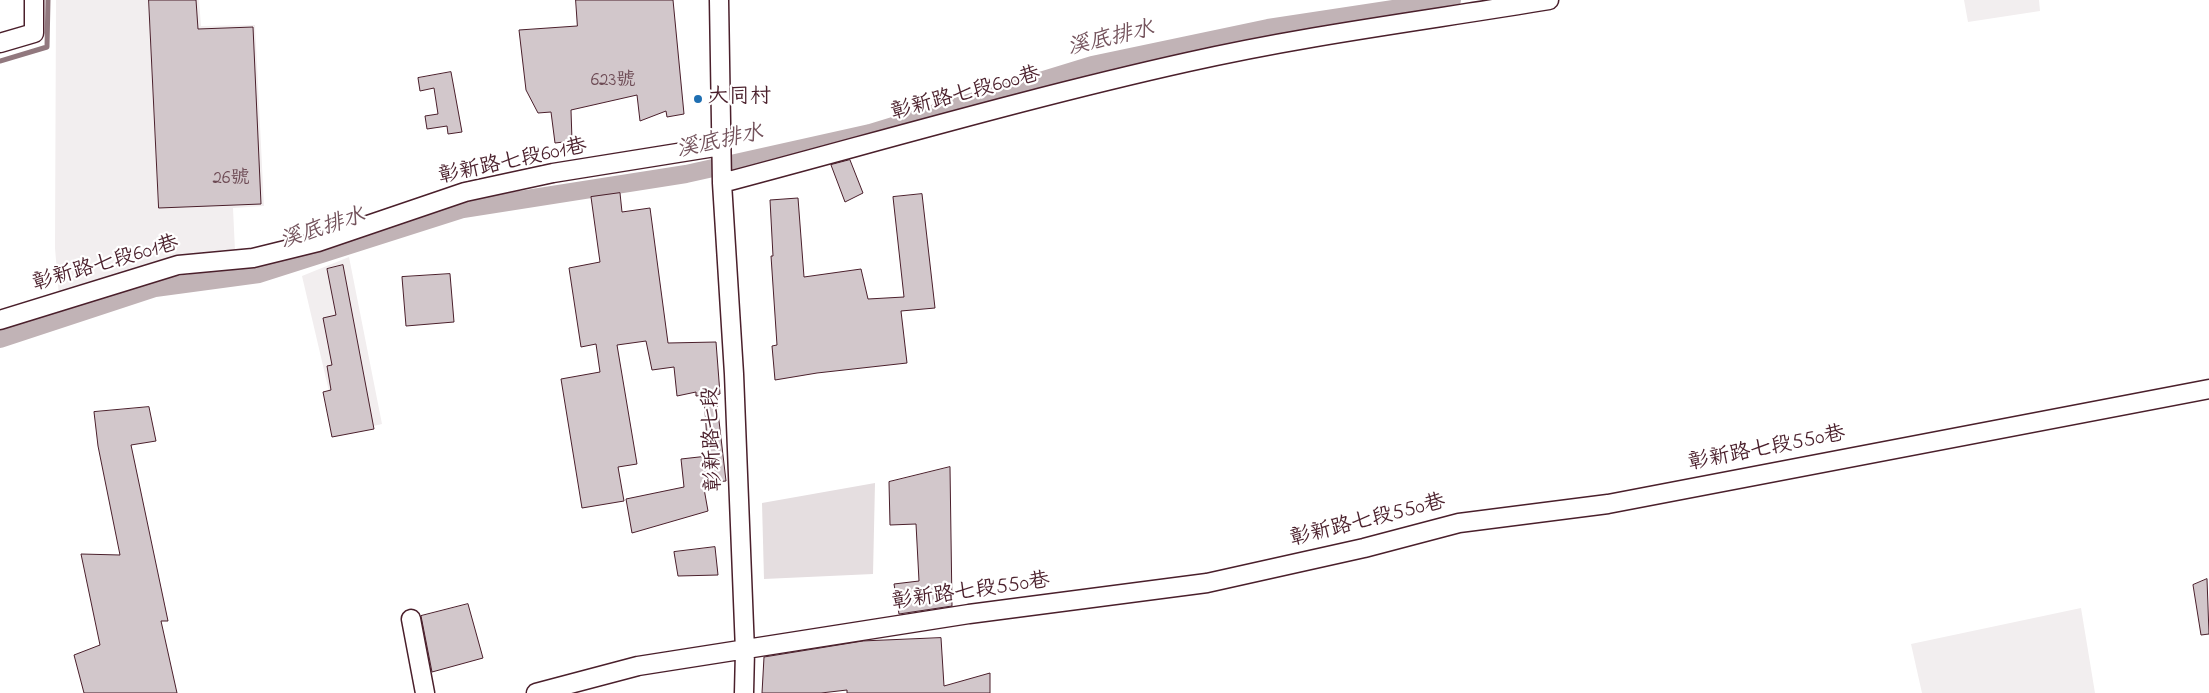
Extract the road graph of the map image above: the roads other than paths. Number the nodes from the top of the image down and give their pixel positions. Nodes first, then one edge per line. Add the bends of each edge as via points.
1 (34, 0) edge
2 (719, 0) edge
3 (1549, 0) edge
4 (0, 43) edge
5 (720, 146) junction
6 (722, 183) junction
7 (0, 320) edge
8 (2209, 389) edge
9 (411, 619) dead end
10 (745, 651) junction
11 (425, 693) edge
12 (536, 693) edge
13 (744, 693) edge

1 - 4 street via 34,33
2 - 5 street
3 - 6 street, 彰新路七段600巷 via 1300,40 1189,62
5 - 6 street, 彰新路七段
5 - 7 street, 彰新路七段601巷 via 553,173 465,192 318,242 253,258 178,265
6 - 10 street, 彰新路七段 via 734,374
8 - 10 street, 彰新路七段550巷 via 1608,504 1459,523 1206,583 969,614
9 - 11 street
10 - 12 street, 彰新路七段550巷 via 638,666
10 - 13 street, 彰新路七段

